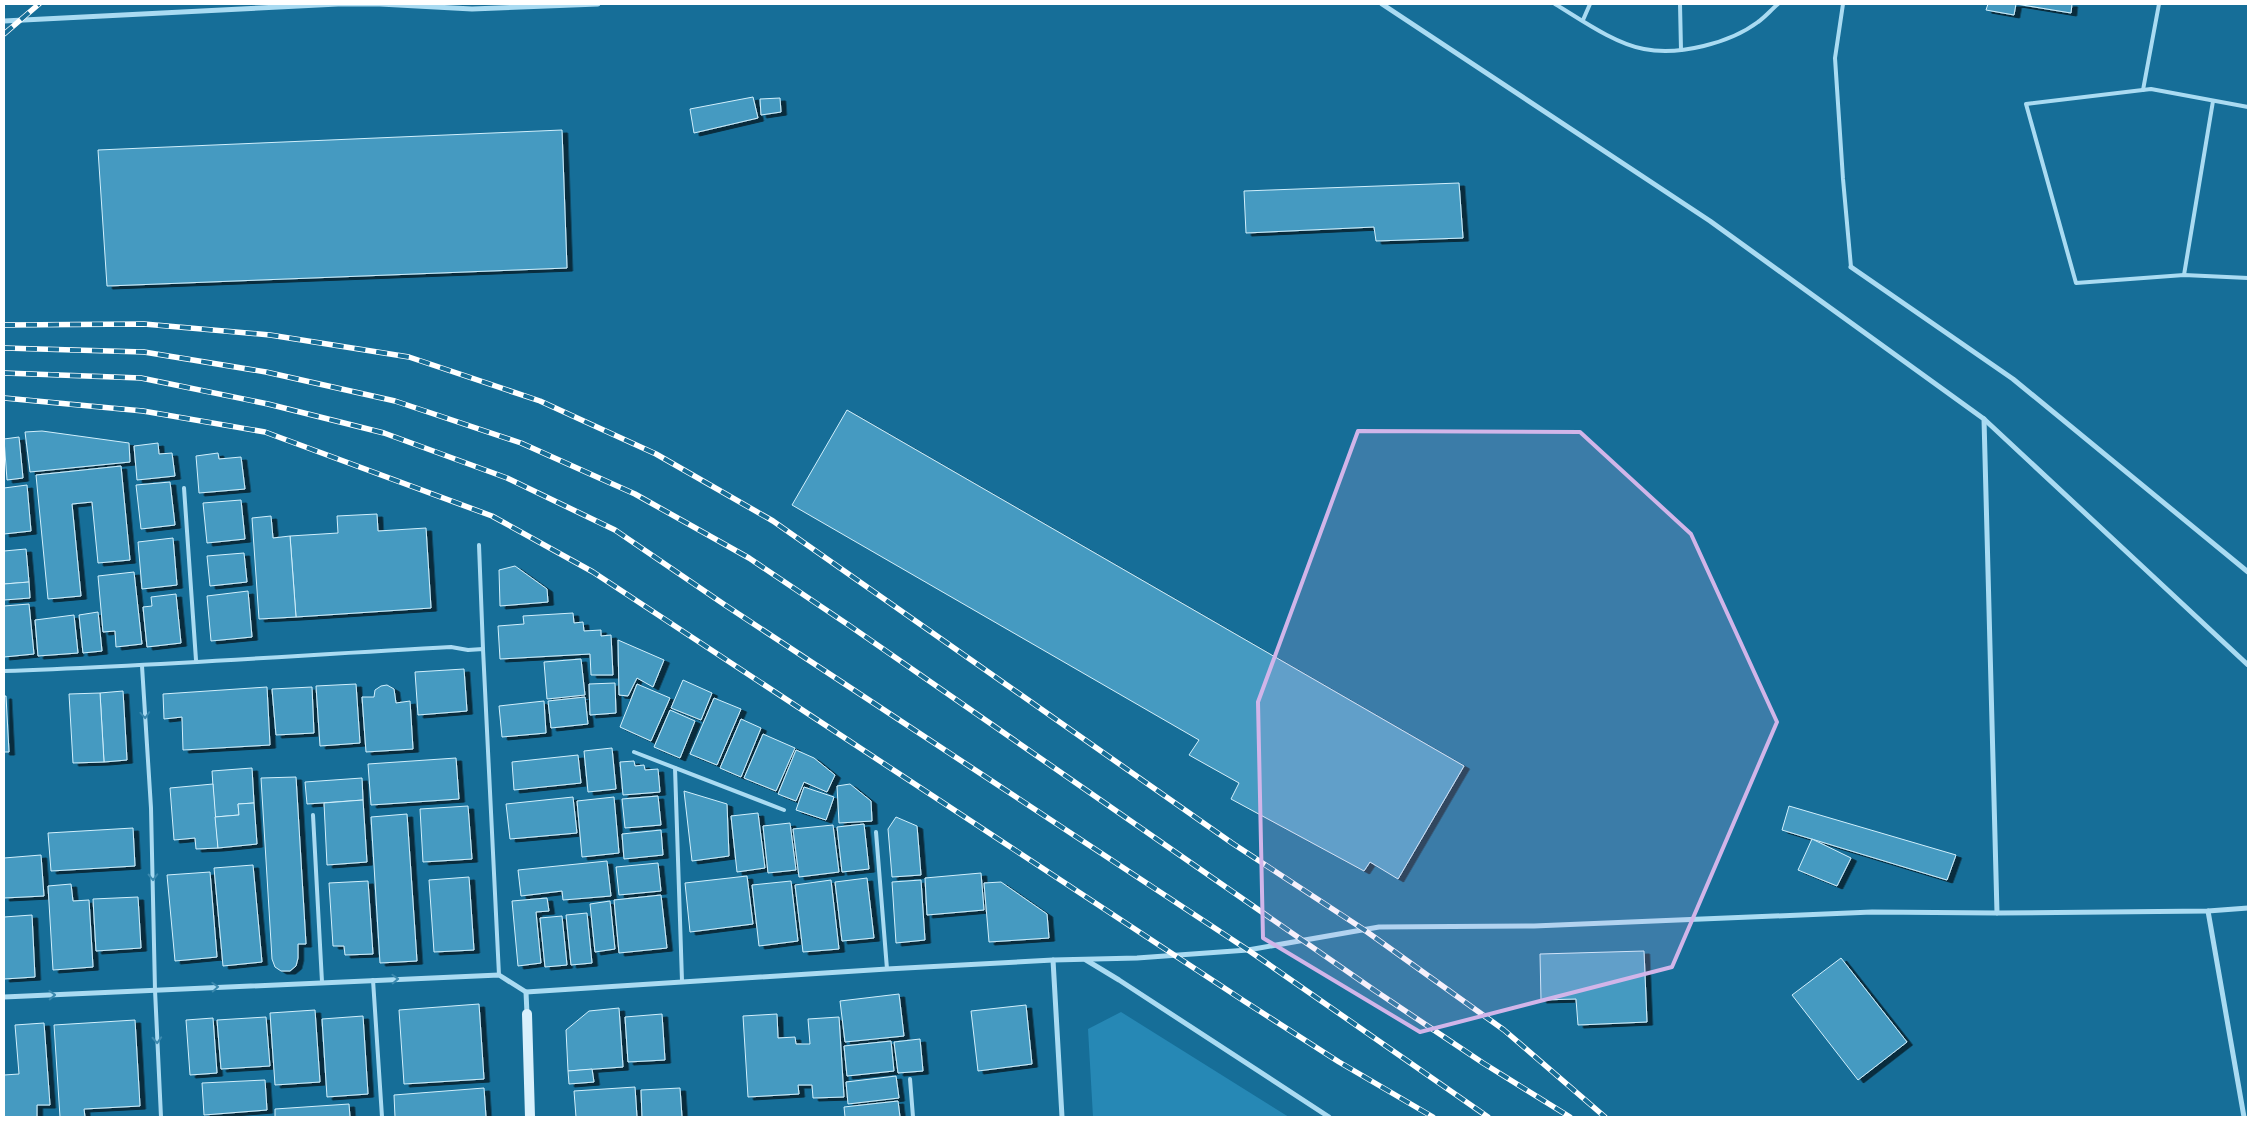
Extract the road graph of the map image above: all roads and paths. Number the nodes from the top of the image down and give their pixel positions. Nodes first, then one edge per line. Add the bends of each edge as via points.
1 (598, 4) edge
2 (1382, 4) edge
3 (1555, 4) edge
4 (1590, 4) edge
5 (1680, 4) edge
6 (1778, 4) edge
7 (1843, 4) edge
8 (2158, 4) edge
9 (454, 6) edge
10 (1583, 20) junction
11 (4, 21) edge
12 (1681, 50) junction
13 (2143, 90) junction
14 (2213, 100) junction
15 (2248, 107) edge
16 (1851, 266) joint
17 (2184, 275) junction
18 (2248, 278) edge
19 (1984, 419) junction
20 (184, 488) dead end
21 (479, 545) dead end
22 (2247, 569) edge
23 (483, 649) junction
24 (196, 660) junction
25 (2248, 664) edge
26 (142, 666) junction
27 (4, 671) edge
28 (634, 752) dead end
29 (675, 768) junction
30 (784, 810) dead end
31 (313, 815) dead end
32 (876, 832) dead end
33 (2248, 908) edge
34 (2208, 910) junction
35 (1997, 913) junction
36 (1053, 960) junction
37 (1085, 960) junction
38 (888, 969) junction
39 (499, 975) junction
40 (373, 980) junction
41 (682, 981) junction
42 (322, 982) junction
43 (155, 990) junction
44 (526, 992) junction
45 (4, 997) edge
46 (527, 1014) joint
47 (910, 1079) dead end
48 (161, 1117) edge
49 (382, 1117) edge
50 (530, 1117) edge
51 (913, 1117) edge
52 (1062, 1117) edge
53 (1329, 1117) edge
54 (2244, 1117) edge

1 - 9 street
2 - 19 street via 1710,222
3 - 10 lane
4 - 10 lane
5 - 12 lane
6 - 12 lane via 1757,23 1723,41
7 - 16 lane via 1834,58
8 - 13 lane
9 - 11 street via 338,4
10 - 12 lane via 1644,50
13 - 14 lane
13 - 17 lane via 2026,104 2076,283
14 - 15 lane
14 - 17 lane
16 - 22 street via 2013,379
17 - 18 lane
19 - 25 street
19 - 35 street
20 - 24 lane
21 - 23 lane
23 - 24 lane via 451,647
23 - 39 lane
24 - 26 lane
26 - 27 lane
26 -> 43 lane via 151,808
28 - 29 lane
29 - 30 lane
29 - 41 lane
31 - 42 lane
32 - 38 lane
33 - 34 street
34 - 35 street
34 - 54 street
35 - 37 street via 1872,912 1534,926 1379,927 1248,950
36 - 37 street
36 - 38 street
36 - 52 street
37 - 53 street
38 - 41 street
40 -> 39 street
39 - 44 street
40 - 42 street
40 - 49 lane
41 - 44 street
43 -> 42 street
45 -> 43 street
43 -> 48 lane
44 - 46 street
46 - 50 street
47 - 51 lane

